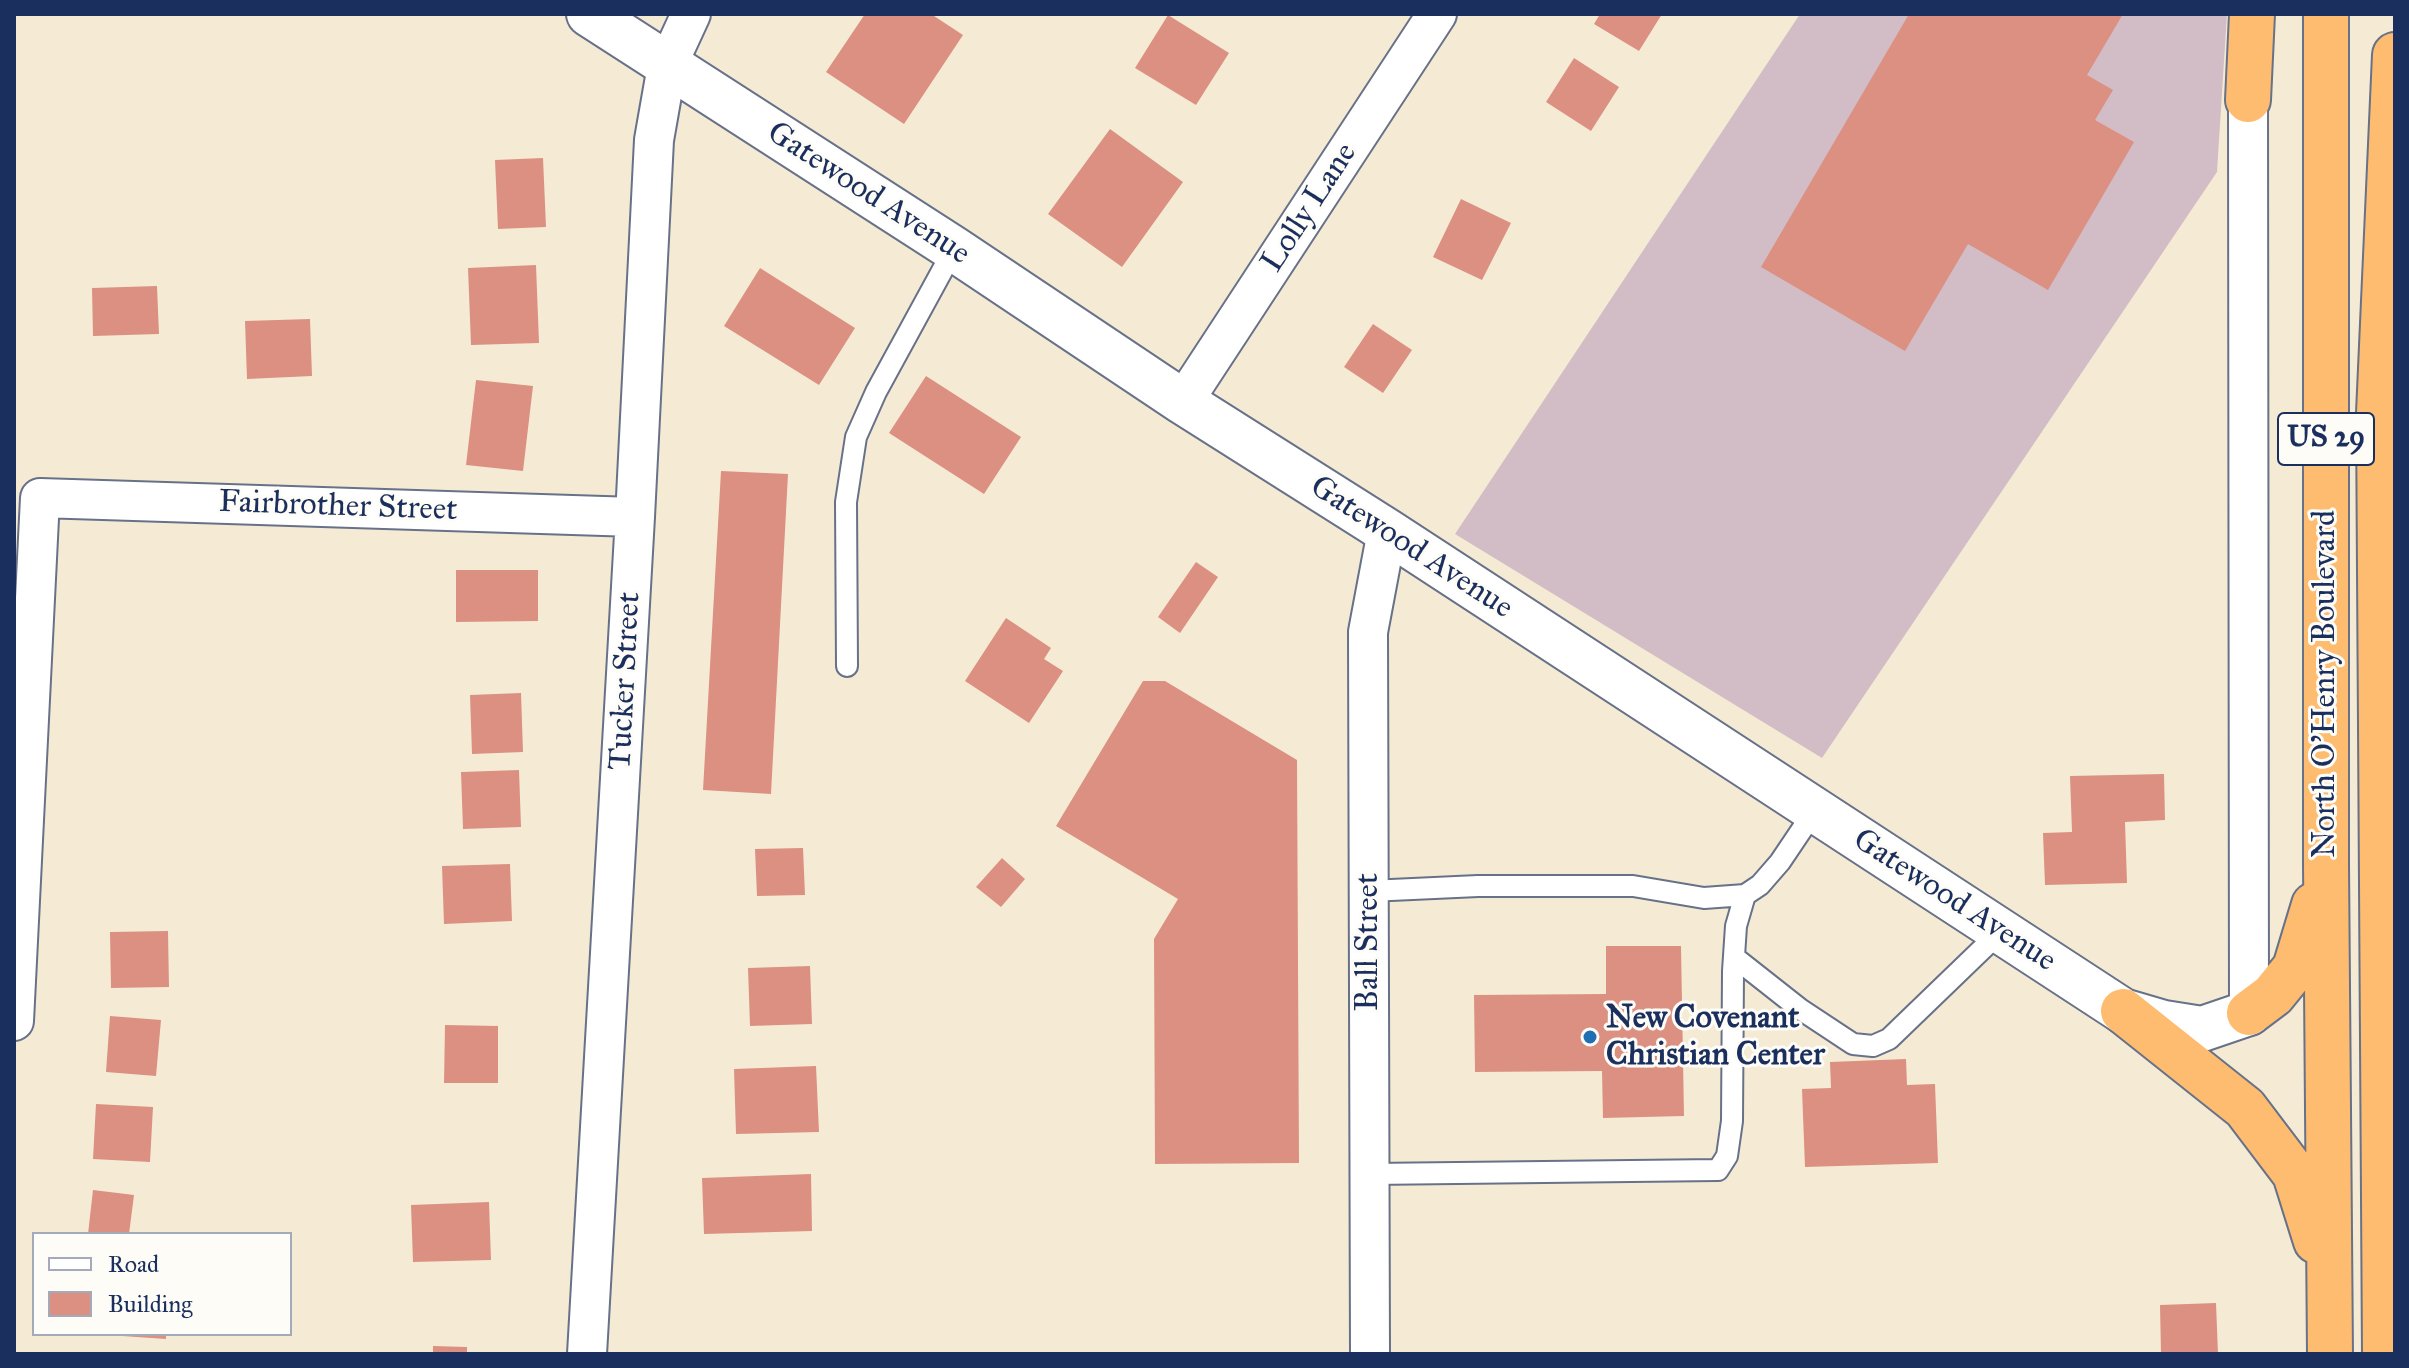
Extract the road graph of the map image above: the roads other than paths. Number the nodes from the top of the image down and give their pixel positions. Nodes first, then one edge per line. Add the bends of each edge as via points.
1 (589, 14) edge
2 (691, 14) edge
3 (1437, 14) edge
4 (2252, 14) edge
5 (2326, 14) edge
6 (2395, 55) edge
7 (667, 66) junction
8 (2248, 100) joint
9 (954, 249) junction
10 (1183, 402) junction
11 (635, 517) junction
12 (1387, 531) junction
13 (847, 666) dead end
14 (1815, 810) junction
15 (2326, 864) junction
16 (1369, 891) junction
17 (1745, 895) junction
18 (2001, 931) junction
19 (1734, 957) junction
20 (2123, 1011) junction
21 (2249, 1013) junction
22 (14, 1021) edge
23 (1370, 1174) junction
24 (2330, 1293) junction
25 (587, 1354) edge
26 (1370, 1354) edge
27 (2330, 1354) edge
28 (2385, 1354) edge

1 - 7 street, Gatewood Avenue
2 - 7 street, Tucker Street
3 - 10 street, Lolly Lane
4 - 8 highway
5 - 15 highway, North O'Henry Boulevard / US 29
6 - 28 highway, North O'Henry Boulevard / US 29 via 2379,413
7 - 9 street, Gatewood Avenue
7 - 11 street, Tucker Street via 654,140
8 - 21 street
9 - 10 street, Gatewood Avenue
9 - 13 lane via 856,437 846,502
10 - 12 street, Gatewood Avenue
11 - 22 street, Fairbrother Street via 40,498
11 - 25 street, Tucker Street
12 - 14 street, Gatewood Avenue
12 - 16 street, Ball Street via 1368,632
14 - 17 lane via 1780,862
14 - 18 street, Gatewood Avenue
15 - 21 highway via 2295,968
15 - 24 highway, North O'Henry Boulevard / US 29
16 - 17 lane via 1633,886 1704,898
16 - 23 street, Ball Street
17 - 19 lane
18 - 19 lane via 1889,1039 1873,1046 1853,1044
18 - 20 street, Gatewood Avenue
19 - 23 lane via 1732,1121 1727,1156 1718,1170
20 - 21 street, Gatewood Avenue via 2202,1029
20 - 24 highway via 2245,1108 2273,1142 2295,1174
23 - 26 street, Ball Street
24 - 27 highway, North O'Henry Boulevard / US 29

